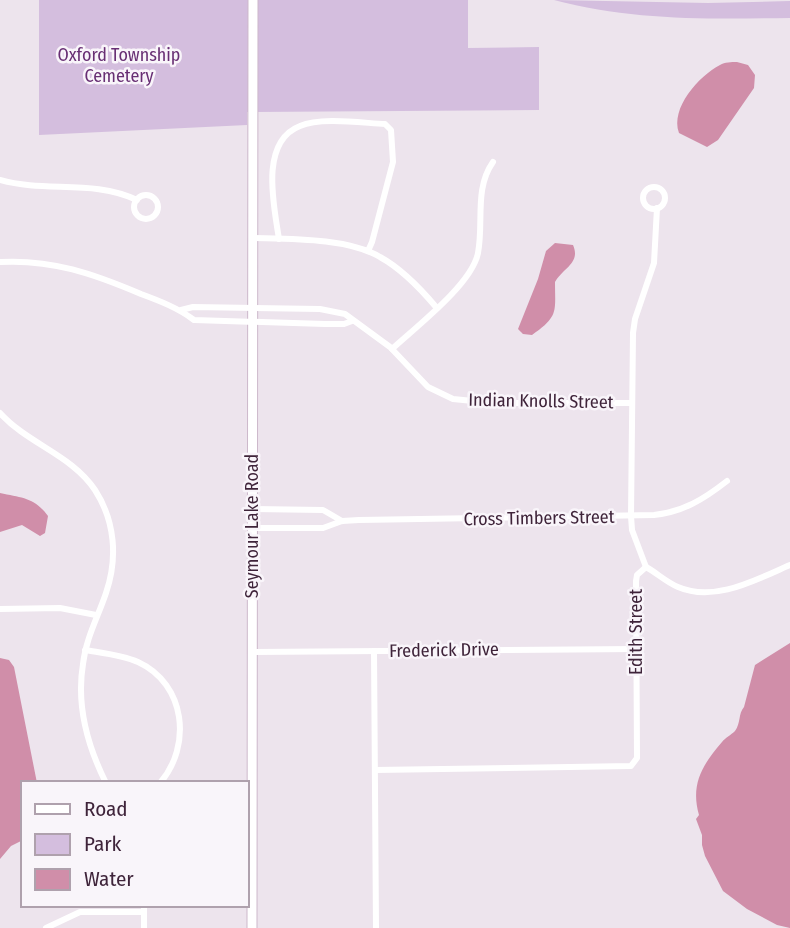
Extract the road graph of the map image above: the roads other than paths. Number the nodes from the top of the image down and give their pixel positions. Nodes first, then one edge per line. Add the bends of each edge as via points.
1 (253, 0) edge
2 (493, 162) dead end
3 (0, 180) edge
4 (136, 200) dead end
5 (657, 208) dead end
6 (253, 238) junction
7 (279, 239) junction
8 (368, 251) junction
9 (0, 262) edge
10 (253, 307) junction
11 (436, 307) junction
12 (181, 310) junction
13 (253, 321) junction
14 (352, 321) junction
15 (392, 349) junction
16 (632, 403) junction
17 (0, 413) edge
18 (727, 481) dead end
19 (253, 509) junction
20 (631, 516) junction
21 (342, 521) junction
22 (253, 528) junction
23 (790, 565) edge
24 (646, 567) junction
25 (0, 609) edge
26 (96, 615) junction
27 (636, 649) junction
28 (85, 650) junction
29 (374, 651) junction
30 (252, 652) junction
31 (376, 770) junction
32 (105, 781) edge
33 (162, 781) edge
34 (144, 909) edge
35 (46, 928) edge
36 (144, 928) edge
37 (252, 928) edge
38 (376, 928) edge

1 - 6 street, Seymour Lake Road
2 - 11 street via 483,183 478,254 458,286
3 - 4 street via 96,188
5 - 16 street, Edith Street via 654,263 633,333
6 - 7 street
6 - 10 street, Seymour Lake Road
7 - 8 street
7 - 8 street via 272,177 275,150 285,138 299,126 323,122 387,125 393,162
8 - 11 street via 395,267
9 - 12 street via 69,266
10 - 12 street, Indian Knolls Street
10 - 13 street, Seymour Lake Road
10 - 14 street, Indian Knolls Street via 320,309 345,314
11 - 15 street
12 - 13 street via 194,320
13 - 14 street
13 - 19 street, Seymour Lake Road
14 - 15 street, Indian Knolls Street
15 - 16 street, Indian Knolls Street via 428,387 453,399
16 - 20 street, Edith Street
17 - 26 street via 83,475 105,506 111,526 112,575
18 - 20 street, Cross Timbers Street via 687,508
19 - 21 street, Cross Timbers Street via 323,510
19 - 22 street, Seymour Lake Road
20 - 21 street, Cross Timbers Street
20 - 24 street, Edith Street
21 - 22 street, Cross Timbers Street via 323,528
22 - 30 street, Seymour Lake Road
23 - 24 street via 713,592 680,588
24 - 27 street, Edith Street via 636,581
25 - 26 street via 60,608
26 - 28 street
27 - 29 street, Frederick Drive
27 - 31 street, Edith Street via 637,758 631,766
28 - 32 street via 81,708 90,747
28 - 33 street via 138,662 173,696 181,718 180,740 177,756
29 - 30 street, Frederick Drive
29 - 31 street
30 - 37 street, Seymour Lake Road
31 - 38 street
34 - 35 street via 80,912
34 - 36 street

